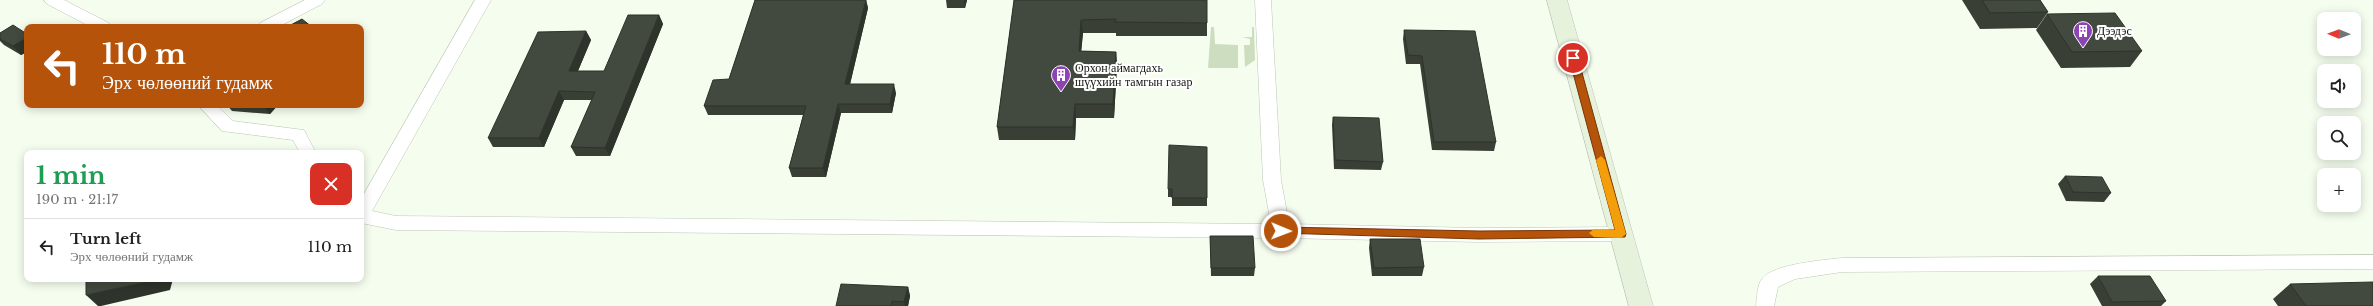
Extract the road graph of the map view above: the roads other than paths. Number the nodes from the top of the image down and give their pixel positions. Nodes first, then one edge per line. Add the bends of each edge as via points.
1 (52, 0) edge
2 (317, 0) edge
3 (483, 0) edge
4 (1263, 0) edge
5 (1557, 0) edge
6 (98, 24) edge
7 (271, 24) edge
8 (209, 108) edge
9 (306, 150) edge
10 (364, 211) edge
11 (364, 217) edge
12 (1281, 231) junction
13 (1621, 234) junction
14 (2373, 262) edge
15 (1641, 306) edge
16 (1765, 306) edge

1 - 6 street
2 - 7 street
3 - 10 street
4 - 12 street via 1272,180
5 - 13 main road
8 - 9 street via 228,127 298,134
11 - 12 street via 396,223
12 - 13 street via 1479,235
13 - 15 main road
14 - 16 street via 1842,265 1807,269 1780,276 1769,283

